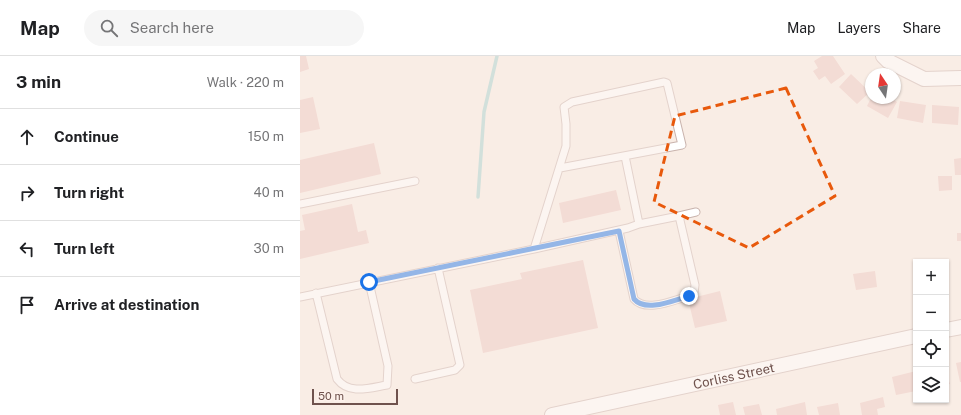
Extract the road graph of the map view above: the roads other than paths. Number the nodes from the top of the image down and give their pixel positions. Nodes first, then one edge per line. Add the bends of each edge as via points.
1 (883, 56) edge
2 (961, 78) edge
3 (625, 156) junction
4 (560, 168) junction
5 (415, 181) dead end
6 (300, 204) edge
7 (696, 212) dead end
8 (679, 216) junction
9 (639, 224) junction
10 (619, 231) junction
11 (534, 249) junction
12 (438, 268) junction
13 (369, 282) junction
14 (316, 293) junction
15 (300, 297) edge
16 (961, 327) edge
17 (949, 329) edge
18 (913, 337) edge
19 (415, 379) dead end
20 (552, 415) edge

1 - 2 street via 888,62 924,78
3 - 4 lane
3 - 4 lane via 682,145 667,83 572,102 564,107 566,146
3 - 9 lane
4 - 11 lane
5 - 6 lane
7 - 8 lane
8 - 9 lane
8 - 10 lane via 695,285 694,293 689,296 646,306 638,304 634,299
9 - 10 lane
10 - 11 lane
11 - 12 lane
12 - 13 lane
12 - 19 lane via 460,365 455,370
13 - 14 lane
13 - 14 lane via 388,366 387,385 360,390 346,387 336,379
14 - 15 lane
16 - 17 street
18 - 20 street, Corliss Street

